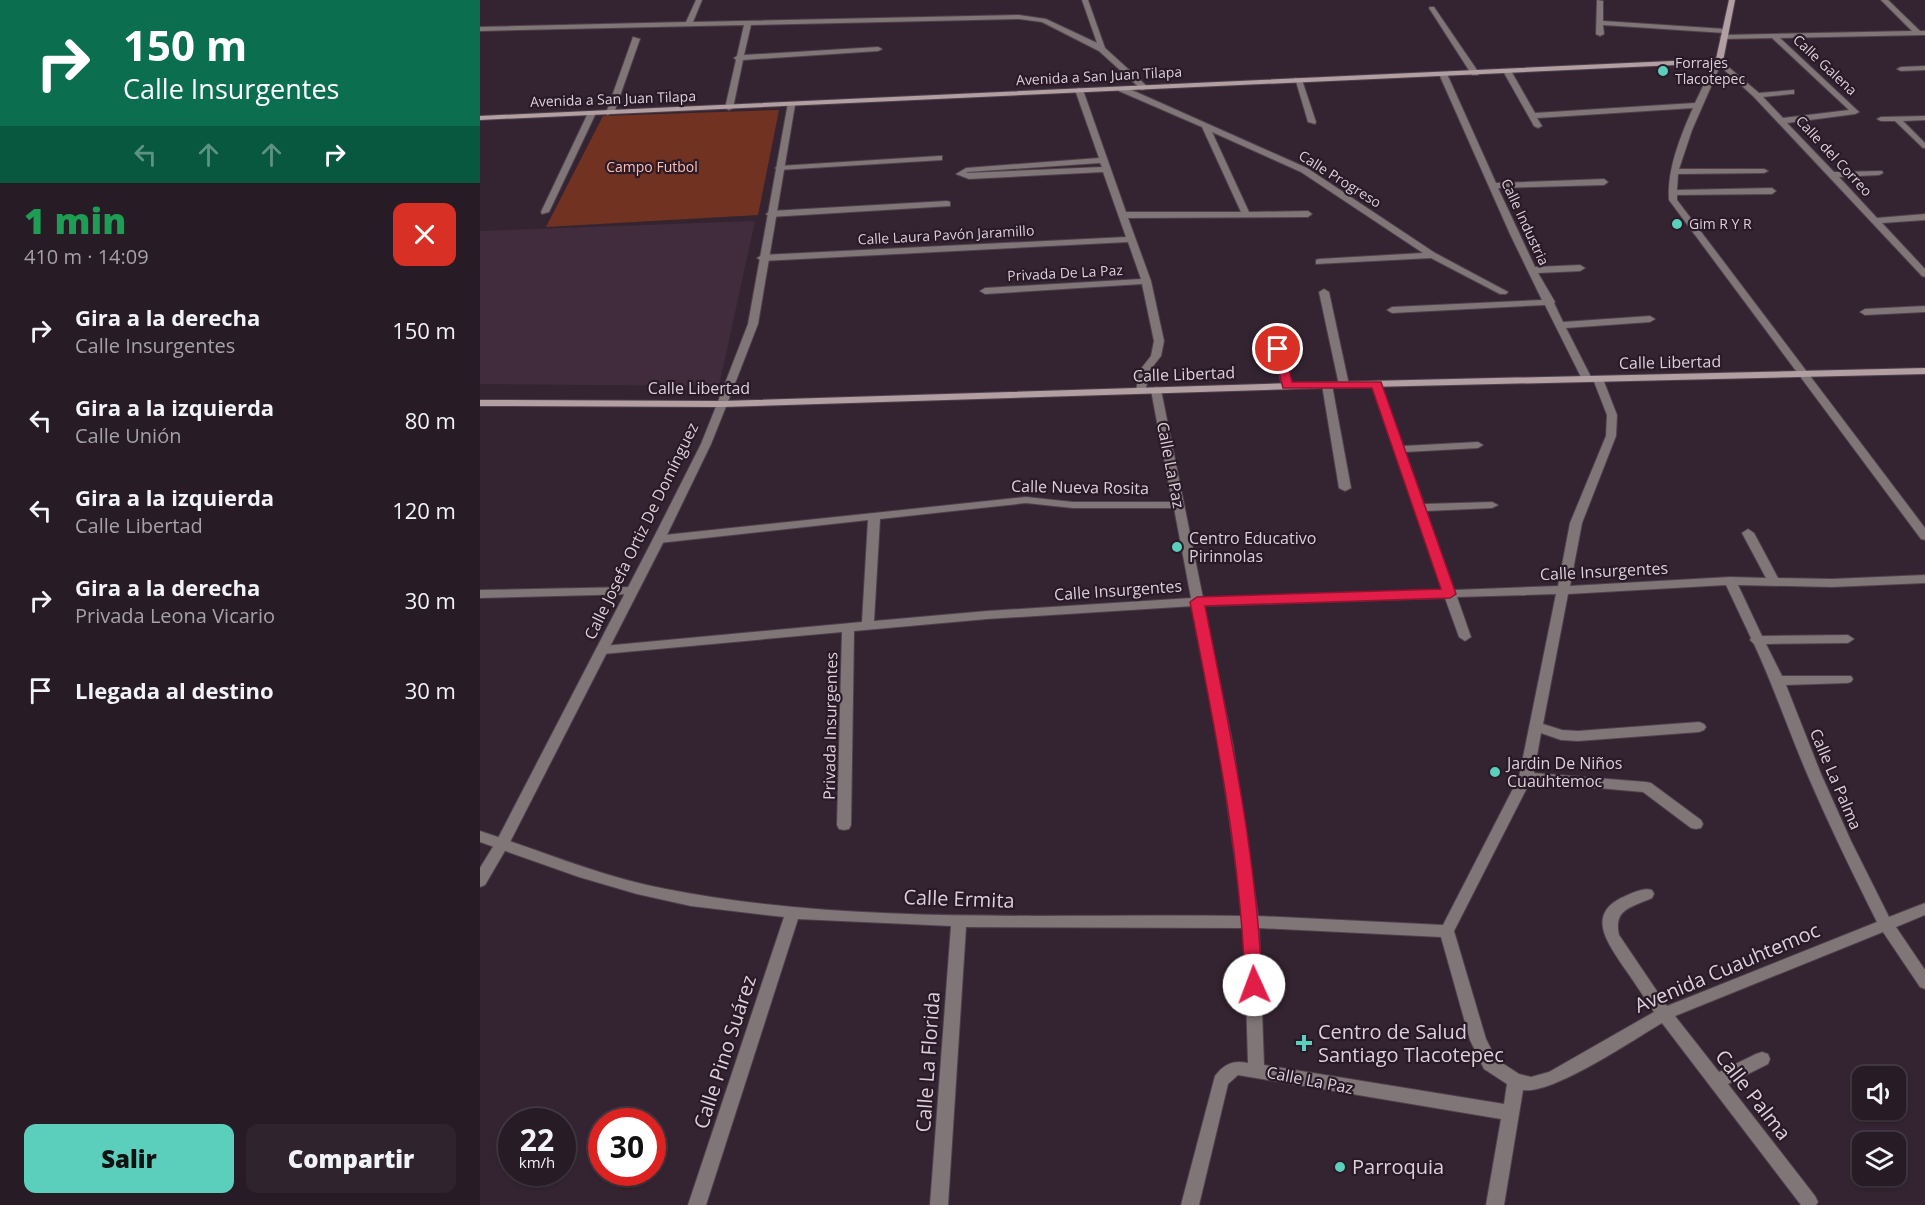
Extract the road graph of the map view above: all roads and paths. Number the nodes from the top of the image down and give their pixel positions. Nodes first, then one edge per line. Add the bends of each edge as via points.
1 (699, 0) edge
2 (1085, 0) edge
3 (1094, 0) edge
4 (1732, 0) edge
5 (1884, 0) edge
6 (1600, 1) edge
7 (1432, 8) dead end
8 (748, 22) junction
9 (689, 23) junction
10 (1599, 23) junction
11 (481, 29) edge
12 (1921, 33) edge
13 (1600, 34) dead end
14 (1724, 34) junction
15 (1774, 36) junction
16 (636, 39) dead end
17 (878, 49) dead end
18 (1102, 49) junction
19 (738, 58) junction
20 (1719, 61) junction
21 (1925, 68) edge
22 (1901, 69) dead end
23 (1507, 71) junction
24 (1475, 73) junction
25 (1443, 74) junction
26 (1298, 80) junction
27 (1145, 88) junction
28 (1122, 89) junction
29 (1079, 90) junction
30 (1791, 92) dead end
31 (1757, 95) junction
32 (791, 105) junction
33 (1697, 105) junction
34 (729, 108) junction
35 (592, 113) junction
36 (610, 113) junction
37 (1532, 116) junction
38 (480, 118) edge
39 (1896, 118) junction
40 (1925, 118) edge
41 (1881, 119) dead end
42 (1782, 121) junction
43 (1312, 122) dead end
44 (1205, 126) junction
45 (1538, 126) dead end
46 (1923, 146) dead end
47 (939, 158) dead end
48 (1105, 164) junction
49 (1078, 166) junction
50 (779, 168) junction
51 (1764, 171) dead end
52 (1675, 172) junction
53 (1879, 173) dead end
54 (1832, 175) junction
55 (1604, 182) dead end
56 (1493, 186) junction
57 (1772, 191) dead end
58 (1671, 193) junction
59 (947, 204) dead end
60 (545, 212) dead end
61 (770, 214) junction
62 (1246, 214) junction
63 (1308, 214) dead end
64 (1122, 215) junction
65 (1925, 217) edge
66 (1875, 220) junction
67 (1131, 239) junction
68 (1432, 255) junction
69 (762, 258) junction
70 (1319, 262) dead end
71 (1921, 265) edge
72 (1580, 268) dead end
73 (1533, 270) junction
74 (1925, 273) edge
75 (1146, 281) junction
76 (985, 291) dead end
77 (1324, 292) dead end
78 (1503, 292) dead end
79 (1550, 302) junction
80 (1925, 309) edge
81 (1392, 310) dead end
82 (1865, 312) dead end
83 (1650, 319) dead end
84 (1561, 325) junction
85 (1278, 349) dead end
86 (1925, 371) edge
87 (1803, 374) junction
88 (1592, 379) junction
89 (1377, 384) junction
90 (1327, 385) junction
91 (1344, 385) junction
92 (1287, 386) junction
93 (1141, 390) junction
94 (1156, 390) junction
95 (480, 404) edge
96 (722, 404) junction
97 (1478, 445) dead end
98 (1400, 449) junction
99 (1346, 488) dead end
100 (1179, 505) junction
101 (1492, 505) dead end
102 (1421, 508) junction
103 (874, 518) junction
104 (1748, 533) dead end
105 (1925, 536) edge
106 (659, 539) junction
107 (1925, 579) edge
108 (1773, 580) junction
109 (1730, 581) junction
110 (1562, 590) junction
111 (631, 591) junction
112 (480, 594) edge
113 (1450, 594) junction
114 (1197, 602) junction
115 (868, 626) junction
116 (848, 627) junction
117 (1466, 637) dead end
118 (1848, 639) dead end
119 (1756, 640) junction
120 (603, 650) junction
121 (1847, 679) dead end
122 (1778, 681) junction
123 (1536, 726) junction
124 (1699, 727) dead end
125 (1526, 777) junction
126 (1696, 824) dead end
127 (844, 825) dead end
128 (480, 836) edge
129 (502, 844) junction
130 (480, 881) edge
131 (1647, 894) dead end
132 (1925, 909) edge
133 (793, 912) junction
134 (959, 921) junction
135 (1251, 922) junction
136 (1886, 925) junction
137 (1448, 931) junction
138 (1925, 981) edge
139 (1664, 1014) junction
140 (1762, 1059) dead end
141 (1256, 1070) junction
142 (1515, 1081) junction
143 (1717, 1081) junction
144 (1510, 1113) junction
145 (1809, 1202) dead end
146 (697, 1205) edge
147 (939, 1205) edge
148 (1190, 1205) edge
149 (1495, 1205) edge

1 - 9 street
2 - 3 street
2 - 18 street
4 - 14 main road
5 - 12 street
6 - 10 street
7 - 24 street
8 - 9 street
8 - 18 street via 1028,17
8 - 19 street
9 - 11 street
10 - 13 street
10 - 14 street
12 - 15 street
14 - 15 street
14 - 20 main road
15 - 42 street, Calle Galena via 1854,111
16 - 36 street
17 - 19 street
18 - 27 street
19 - 34 street
20 - 23 main road, Avenida a San Juan Tilapa
20 - 31 street, Calle del Correo
20 - 33 street
21 - 22 street
23 - 24 main road, Avenida a San Juan Tilapa
23 - 37 street
24 - 25 main road, Avenida a San Juan Tilapa
25 - 26 main road, Avenida a San Juan Tilapa
25 - 56 street, Calle Industria
26 - 27 main road, Avenida a San Juan Tilapa
26 - 43 street
27 - 28 main road, Avenida a San Juan Tilapa
28 - 29 main road, Avenida a San Juan Tilapa
28 - 44 street, Calle Progreso
29 - 32 main road, Avenida a San Juan Tilapa
29 - 48 street
30 - 31 street
31 - 42 street, Calle del Correo
32 - 34 main road, Avenida a San Juan Tilapa
32 - 50 street, Calle Josefa Ortiz De Domínguez
33 - 37 street
33 - 52 street
34 - 36 main road, Avenida a San Juan Tilapa
35 - 36 main road, Avenida a San Juan Tilapa
35 - 38 main road, Avenida a San Juan Tilapa
35 - 60 street
37 - 45 street
39 - 40 street
39 - 41 street
39 - 46 street
42 - 54 street, Calle del Correo
44 - 62 street
44 - 68 street, Calle Progreso via 1320,179
47 - 50 street
48 - 49 street
48 - 64 street
49 - 49 street via 969,177 960,174 966,170
50 - 61 street, Calle Josefa Ortiz De Domínguez
51 - 52 street
52 - 58 street
53 - 54 street
54 - 66 street, Calle del Correo
55 - 56 street
56 - 73 street, Calle Industria
57 - 58 street
58 - 87 street
59 - 61 street
61 - 69 street, Calle Josefa Ortiz De Domínguez
62 - 63 street
62 - 64 street
64 - 67 street
65 - 66 street
66 - 71 street, Calle del Correo
67 - 69 street, Calle Laura Pavón Jaramillo
67 - 75 street
68 - 70 street
68 - 78 street, Calle Progreso
69 - 96 street, Calle Josefa Ortiz De Domínguez via 753,324
71 - 74 street, Calle del Correo
72 - 73 street
73 - 79 street, Calle Industria
75 - 76 street, Privada De La Paz
75 - 93 street via 1159,348 1145,370
77 - 91 street
79 - 81 street
79 - 84 street, Calle Industria
80 - 82 street
83 - 84 street
84 - 88 street, Calle Industria
85 - 92 street
86 - 87 main road, Calle Libertad
87 - 88 main road, Calle Libertad
87 - 105 street
88 - 89 main road, Calle Libertad
88 - 110 street, Calle Industria via 1612,415 1611,436 1576,523
89 - 91 main road, Calle Libertad
89 - 98 street
90 - 91 main road, Calle Libertad
90 - 92 main road, Calle Libertad
90 - 99 street
92 - 94 main road, Calle Libertad
93 - 94 main road, Calle Libertad
93 - 96 main road, Calle Libertad
94 - 100 street, Calle La Paz
95 - 96 main road, Calle Libertad
96 - 106 street, Calle Josefa Ortiz De Domínguez
97 - 98 street
98 - 102 street
100 - 103 street, Calle Nueva Rosita via 1073,505 1026,500
100 - 114 street, Calle La Paz
101 - 102 street
102 - 113 street
103 - 106 street, Calle Nueva Rosita
103 - 115 street
104 - 108 street
106 - 111 street, Calle Josefa Ortiz De Domínguez
107 - 108 street, Calle Insurgentes via 1832,583
108 - 109 street, Calle Insurgentes
109 - 110 street, Calle Insurgentes
109 - 119 street, Calle La Palma
110 - 113 street, Calle Insurgentes
110 - 123 street, Calle Industria
111 - 112 street
111 - 120 street, Calle Josefa Ortiz De Domínguez
113 - 114 street, Calle Insurgentes
113 - 117 street
114 - 115 street, Calle Insurgentes
114 - 135 street, Calle La Paz via 1226,746
115 - 116 street, Calle Insurgentes
116 - 120 street, Calle Insurgentes
116 - 127 street, Privada Insurgentes
118 - 119 street
119 - 122 street, Calle La Palma
120 - 129 street, Calle Josefa Ortiz De Domínguez
121 - 122 street
122 - 136 street, Calle La Palma via 1814,774
123 - 124 street via 1578,736
123 - 125 street, Calle Industria
125 - 126 street via 1646,788
125 - 137 street, Calle Industria
128 - 129 street, Calle Ermita
129 - 130 street, Calle Josefa Ortiz De Domínguez
129 - 133 street, Calle Ermita via 622,885 691,900
131 - 139 street, Calle Palma via 1616,908 1609,916 1608,926
132 - 136 street, Avenida Cuauhtemoc
133 - 134 street, Calle Ermita
133 - 146 street, Calle Pino Suárez
134 - 135 street, Calle Ermita
134 - 147 street, Calle La Florida
135 - 137 street, Calle Ermita
135 - 141 street, Calle La Paz
136 - 138 street, Calle La Palma
136 - 139 street, Avenida Cuauhtemoc
137 - 142 street via 1478,1040 1490,1064
139 - 142 street, Avenida Cuauhtemoc via 1552,1078 1531,1084
139 - 143 street, Calle Palma
140 - 143 street
141 - 144 street, Calle La Paz
141 - 148 street via 1237,1068 1221,1081
142 - 144 street
143 - 145 street, Calle Palma
144 - 149 street

